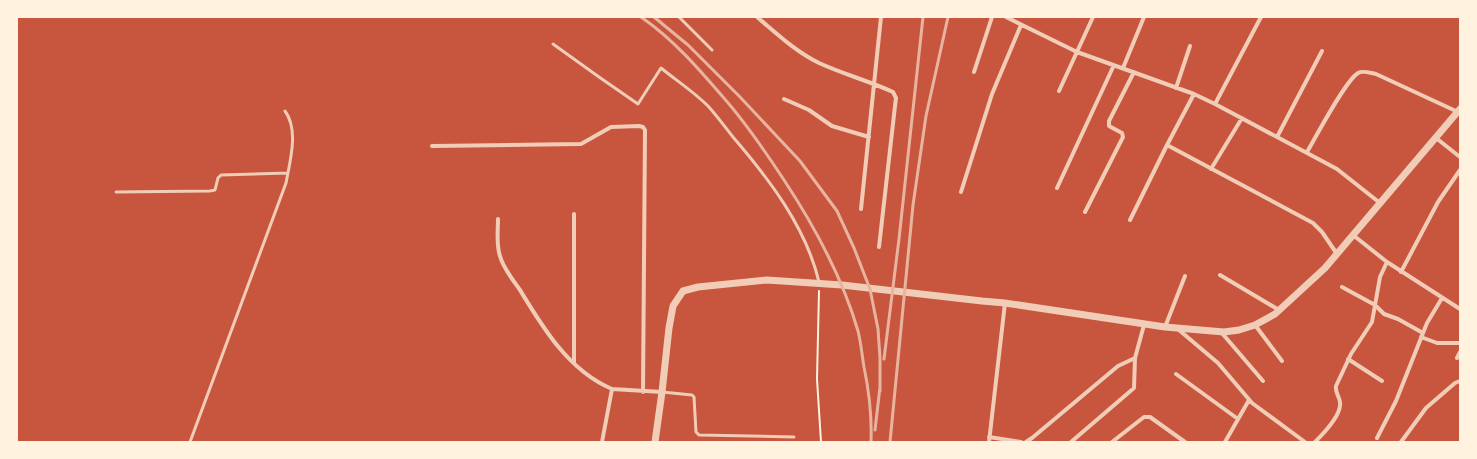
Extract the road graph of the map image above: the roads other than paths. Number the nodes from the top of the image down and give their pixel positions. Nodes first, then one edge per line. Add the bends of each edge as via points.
1 (679, 17) edge
2 (757, 17) edge
3 (880, 17) edge
4 (992, 17) edge
5 (1006, 17) edge
6 (1093, 17) edge
7 (1144, 17) edge
8 (1261, 17) edge
9 (1021, 25) junction
10 (553, 44) dead end
11 (1190, 46) dead end
12 (712, 50) dead end
13 (1322, 51) dead end
14 (1077, 52) junction
15 (1114, 65) junction
16 (1123, 68) junction
17 (974, 72) dead end
18 (1134, 72) junction
19 (874, 83) junction
20 (1176, 88) junction
21 (1059, 91) dead end
22 (1194, 94) junction
23 (784, 99) dead end
24 (1215, 104) junction
25 (1459, 110) edge
26 (285, 111) dead end
27 (1242, 118) junction
28 (869, 137) junction
29 (1277, 137) junction
30 (1436, 138) junction
31 (1166, 145) junction
32 (432, 146) dead end
33 (1307, 152) junction
34 (1460, 157) edge
35 (1211, 169) junction
36 (1460, 170) edge
37 (288, 173) junction
38 (1057, 188) dead end
39 (116, 192) dead end
40 (961, 192) dead end
41 (1380, 203) junction
42 (861, 209) dead end
43 (1085, 212) dead end
44 (574, 214) dead end
45 (498, 220) dead end
46 (1130, 220) dead end
47 (1353, 235) junction
48 (879, 247) dead end
49 (1336, 254) junction
50 (1387, 262) junction
51 (1401, 272) junction
52 (1220, 275) dead end
53 (1185, 276) dead end
54 (819, 284) junction
55 (1342, 287) dead end
56 (1442, 298) junction
57 (1005, 303) junction
58 (1375, 305) junction
59 (1460, 309) edge
60 (1279, 310) junction
61 (1144, 325) junction
62 (1255, 325) junction
63 (1165, 327) junction
64 (1177, 328) junction
65 (1221, 332) junction
66 (1422, 335) junction
67 (1460, 343) edge
68 (1460, 352) edge
69 (1135, 358) junction
70 (1457, 358) dead end
71 (1348, 359) junction
72 (1282, 361) dead end
73 (574, 363) junction
74 (1176, 374) dead end
75 (1263, 381) dead end
76 (1382, 381) dead end
77 (1460, 381) edge
78 (612, 389) junction
79 (643, 392) junction
80 (662, 392) junction
81 (1250, 400) junction
82 (1238, 419) junction
83 (794, 437) dead end
84 (990, 437) junction
85 (1377, 438) dead end
86 (190, 442) edge
87 (602, 442) edge
88 (655, 442) edge
89 (989, 442) edge
90 (1021, 442) edge
91 (1026, 442) edge
92 (1071, 442) edge
93 (1112, 442) edge
94 (1185, 442) edge
95 (1225, 442) edge
96 (1305, 442) edge
97 (1315, 442) edge
98 (1402, 442) edge

1 - 12 lane
2 - 19 street via 804,54 820,63
3 - 19 street
4 - 17 street
5 - 9 street
6 - 14 street
7 - 16 street
8 - 24 street
9 - 14 street
9 - 40 street via 992,94
10 - 54 lane via 638,104 661,68 709,107 748,154 788,209 808,249
11 - 20 street
13 - 29 street
14 - 15 street
14 - 21 street
15 - 16 street
15 - 38 street
16 - 18 street
18 - 20 street
18 - 43 street via 1109,121 1109,126 1122,133 1123,137
19 - 28 street
19 - 48 street via 893,92 896,98
20 - 22 street
22 - 24 street
22 - 31 street
23 - 28 street via 809,110 832,126
24 - 27 street
25 - 30 street
25 - 33 street via 1376,74 1358,73 1346,87
26 - 37 lane via 292,132
27 - 29 street
27 - 35 street
28 - 42 street
29 - 33 street
30 - 34 street
30 - 41 street
31 - 35 street
31 - 46 street
32 - 79 street via 581,144 611,127 643,127
33 - 41 street via 1337,169
35 - 49 street via 1313,223
36 - 51 street via 1438,202
37 - 39 lane via 221,175 214,190 210,191
37 - 86 lane
41 - 47 street
44 - 73 street
45 - 73 street via 499,252 503,264 548,334
47 - 49 street
47 - 50 street
49 - 60 street via 1325,268
50 - 51 street
50 - 58 street via 1380,276
51 - 56 street
52 - 60 street
53 - 63 street
54 - 57 street
54 - 80 street via 767,280 698,287 683,291 673,306
55 - 58 street
56 - 59 street
56 - 66 street
57 - 61 street
57 - 84 street
58 - 66 street via 1384,314 1398,319
58 - 71 street via 1372,322
60 - 62 street
61 - 63 street
61 - 69 street
62 - 65 street
62 - 72 street
63 - 64 street
64 - 65 street
64 - 81 street via 1218,363
65 - 75 street
66 - 67 street via 1437,343
66 - 85 street via 1396,401
68 - 70 street
69 - 91 street via 1118,366
69 - 92 street via 1135,384 1132,391
71 - 76 street
71 - 97 street via 1335,390 1340,401 1339,408 1330,427
73 - 78 street
74 - 82 street
77 - 98 street via 1426,408
78 - 79 street
78 - 87 street
79 - 80 street
80 - 83 lane via 694,397 695,427 699,434
80 - 88 street
81 - 82 street
81 - 96 street
82 - 95 street
84 - 89 street
84 - 90 street
93 - 94 street via 1147,416

